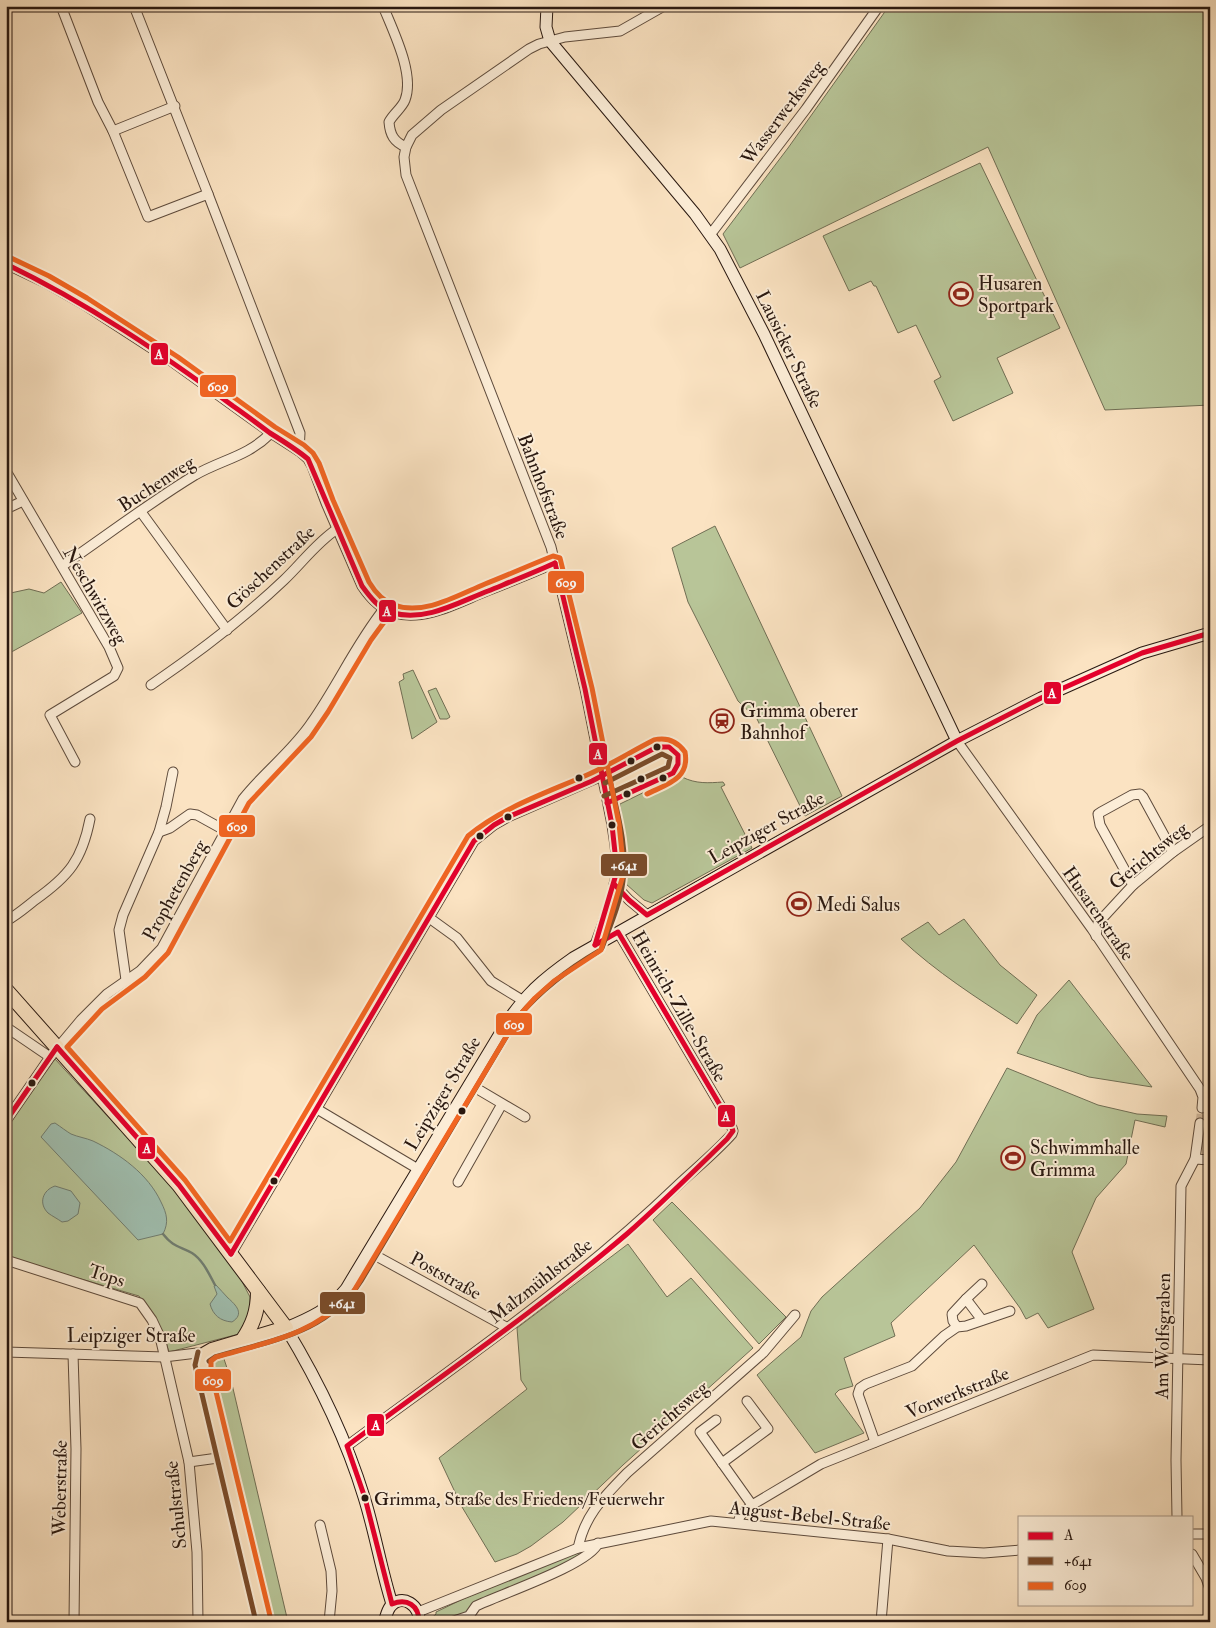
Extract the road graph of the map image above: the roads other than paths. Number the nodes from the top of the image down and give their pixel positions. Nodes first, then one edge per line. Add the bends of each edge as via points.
1 (61, 6) edge
2 (134, 6) edge
3 (383, 6) edge
4 (547, 6) edge
5 (664, 6) edge
6 (879, 6) edge
7 (550, 41) junction
8 (175, 106) junction
9 (113, 131) junction
10 (406, 147) junction
11 (208, 194) junction
12 (710, 235) junction
13 (6, 264) edge
14 (271, 433) junction
15 (299, 450) junction
16 (6, 471) edge
17 (23, 501) junction
18 (6, 509) edge
19 (141, 512) junction
20 (337, 529) junction
21 (555, 563) junction
22 (62, 566) junction
23 (384, 609) junction
24 (227, 630) junction
25 (1210, 633) edge
26 (151, 685) dead end
27 (957, 741) junction
28 (75, 762) dead end
29 (173, 772) dead end
30 (602, 776) junction
31 (90, 819) dead end
32 (1210, 826) edge
33 (226, 831) junction
34 (159, 832) junction
35 (1173, 852) junction
36 (614, 884) junction
37 (1133, 885) junction
38 (647, 915) junction
39 (428, 917) junction
40 (6, 920) edge
41 (618, 932) junction
42 (1096, 936) junction
43 (595, 945) junction
44 (126, 980) junction
45 (6, 990) edge
46 (522, 1000) junction
47 (6, 1027) edge
48 (54, 1052) junction
49 (469, 1084) junction
50 (502, 1104) junction
51 (1202, 1108) tunnel mouth
52 (317, 1109) junction
53 (525, 1117) dead end
54 (6, 1121) edge
55 (730, 1122) joint
56 (1200, 1123) tunnel mouth
57 (1195, 1159) junction
58 (1210, 1160) edge
59 (418, 1169) junction
60 (458, 1182) dead end
61 (369, 1252) junction
62 (231, 1254) junction
63 (6, 1260) edge
64 (982, 1284) dead end
65 (258, 1291) junction
66 (966, 1299) junction
67 (1010, 1311) dead end
68 (796, 1315) dead end
69 (982, 1320) junction
70 (506, 1327) junction
71 (957, 1327) junction
72 (286, 1328) junction
73 (242, 1341) junction
74 (6, 1352) edge
75 (73, 1354) junction
76 (206, 1354) junction
77 (164, 1357) junction
78 (1178, 1359) junction
79 (1210, 1360) edge
80 (747, 1401) dead end
81 (716, 1420) dead end
82 (875, 1442) junction
83 (346, 1446) junction
84 (225, 1457) junction
85 (189, 1462) junction
86 (722, 1463) junction
87 (752, 1505) junction
88 (1177, 1516) edge
89 (738, 1523) junction
90 (320, 1525) dead end
91 (1194, 1534) edge
92 (1210, 1534) edge
93 (888, 1539) junction
94 (598, 1543) junction
95 (578, 1548) junction
96 (1018, 1550) edge
97 (1194, 1557) edge
98 (1210, 1589) edge
99 (392, 1604) junction
100 (418, 1617) edge
101 (74, 1622) edge
102 (198, 1622) edge
103 (264, 1622) edge
104 (329, 1622) edge
105 (384, 1622) edge
106 (451, 1622) edge
107 (881, 1622) edge

1 - 9 street via 98,102
2 - 8 street
3 - 10 street via 402,56 408,90 405,101 389,122 389,130 395,141
4 - 7 main road via 546,27
5 - 7 street via 620,31
6 - 12 street, Wasserwerksweg
7 - 10 street via 530,49 428,120 412,134
7 - 12 main road, Lausicker Straße
8 - 9 street
8 - 11 street
9 - 11 street via 148,217
10 - 21 street, Bahnhofstraße via 406,176
11 - 15 street via 300,433
12 - 27 main road, Lausicker Straße via 764,334
13 - 14 street via 83,304
14 - 15 street
14 - 19 street, Buchenweg via 250,451 202,471
15 - 20 street via 312,466
16 - 17 street, Neschwitzweg
17 - 18 street
17 - 22 street, Neschwitzweg
19 - 22 street, Buchenweg
19 - 24 street, Göschenstraße
20 - 23 street via 362,586
20 - 24 street, Göschenstraße
21 - 23 street via 426,614 402,614
21 - 30 street, Bahnhofstraße
22 - 28 street, Neschwitzweg via 118,668 114,676 50,715
23 - 33 street, Prophetenberg via 312,723 258,780 243,799
24 - 26 street, Göschenstraße
25 - 27 main road, Leipziger Straße via 1142,653 1041,698
27 - 38 main road, Leipziger Straße
27 - 42 street, Husarenstraße
29 - 34 street
30 - 36 street, Bahnhofstraße via 615,852
30 - 39 street via 508,817 479,835
31 - 40 street via 78,858 58,885
32 - 35 street, Gerichtsweg
33 - 34 street via 190,814
33 - 44 street, Prophetenberg via 162,948
34 - 44 street via 122,915 120,938
35 - 37 street, Gerichtsweg
35 - 37 street via 1140,794 1132,795 1098,814 1100,825
36 - 38 street
36 - 43 street, Bahnhofstraße
37 - 42 street, Gerichtsweg via 1098,923
38 - 41 main road, Leipziger Straße
39 - 46 street via 457,938 491,981
39 - 52 street
41 - 43 main road, Leipziger Straße
41 - 55 street, Heinrich-Zille-Straße
42 - 51 street, Husarenstraße via 1200,1089
43 - 46 main road, Leipziger Straße via 550,974
44 - 48 street, Prophetenberg via 97,1003
45 - 48 main road
46 - 49 main road, Leipziger Straße
47 - 48 street
48 - 54 street, Prophetenberg
48 - 62 main road via 179,1185
49 - 50 street
49 - 59 main road, Leipziger Straße
50 - 53 street
50 - 60 street
52 - 59 street
52 - 62 street
55 - 70 street, Malzmühlstraße via 733,1131 727,1139 645,1217
56 - 57 street
57 - 58 street
57 - 78 street, Am Wolfsgraben via 1181,1186
59 - 61 main road, Leipziger Straße
61 - 70 street, Poststraße
61 - 72 main road, Leipziger Straße via 337,1300 323,1311
62 - 65 main road
63 - 77 street, Tops via 140,1303 160,1337
64 - 66 street
65 - 72 main road
65 - 73 main road via 254,1320
66 - 69 street
66 - 71 street via 952,1314 952,1321
67 - 69 street
68 - 95 street, Gerichtsweg via 763,1353 610,1490 582,1530
69 - 71 street
70 - 83 street, Malzmühlstraße
71 - 82 street via 912,1366 860,1388 858,1394
72 - 73 main road, Leipziger Straße
72 - 83 main road
73 - 76 main road, Leipziger Straße
74 - 75 street, Leipziger Straße
75 - 77 street, Leipziger Straße
75 - 101 street, Weberstraße via 76,1449
76 - 77 street, Leipziger Straße
76 - 84 main road via 202,1363
77 - 85 street, Schulstraße
78 - 79 street, Vorwerkstraße
78 - 82 street, Vorwerkstraße via 1093,1355
78 - 88 street, Am Wolfsgraben
80 - 86 street via 768,1429
81 - 86 street via 700,1432
82 - 87 street, Vorwerkstraße via 820,1464
83 - 99 main road via 365,1498
84 - 85 street
84 - 103 main road
85 - 102 street, Schulstraße via 197,1552
86 - 87 street
87 - 89 street, Vorwerkstraße via 740,1516
89 - 93 street, August-Bebel-Straße
89 - 94 street, August-Bebel-Straße via 711,1521
90 - 104 street via 331,1571
91 - 92 street
93 - 96 street, August-Bebel-Straße via 948,1551
93 - 107 street
94 - 95 street, August-Bebel-Straße
94 - 106 street via 586,1557 476,1606 471,1614
95 - 100 street, August-Bebel-Straße
97 - 98 street
99 - 100 main road via 409,1602 416,1607
99 - 105 main road

